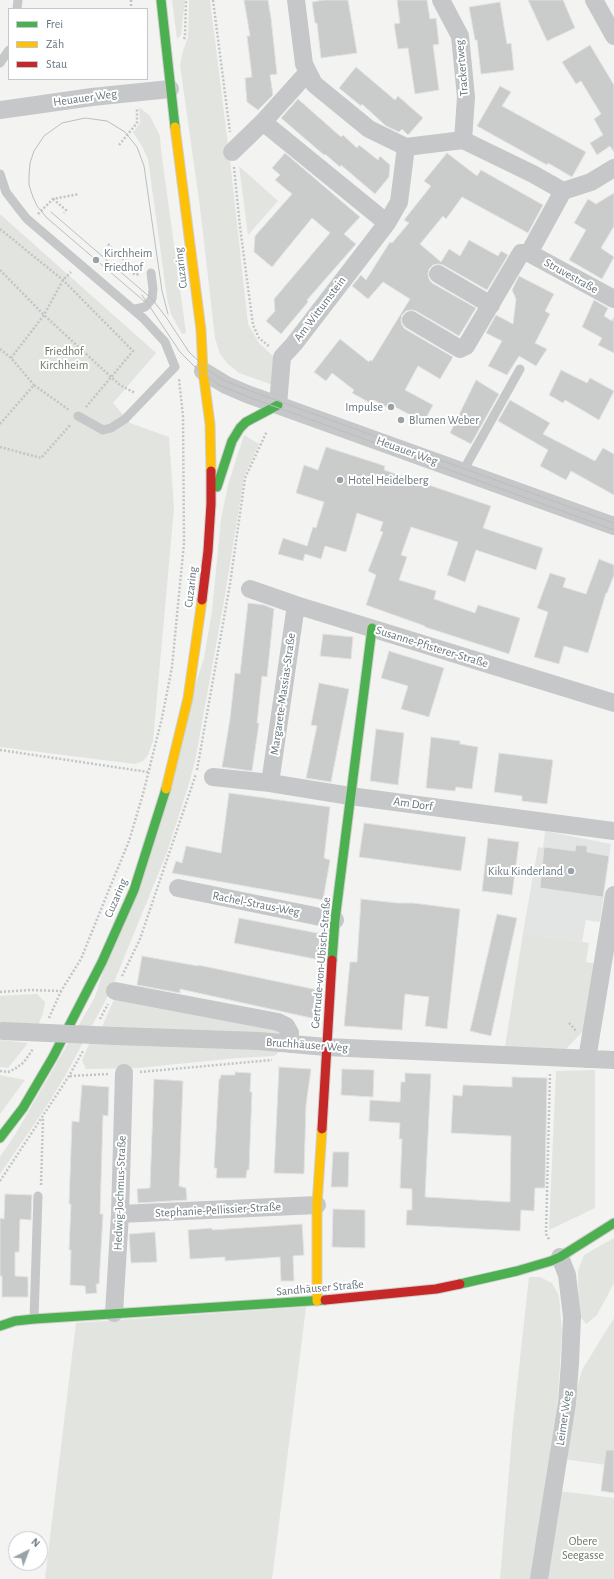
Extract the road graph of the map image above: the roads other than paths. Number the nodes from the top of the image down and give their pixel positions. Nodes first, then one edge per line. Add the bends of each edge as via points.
1 (161, 0) edge
2 (296, 0) edge
3 (441, 0) edge
4 (594, 0) edge
5 (614, 36) edge
6 (8, 51) edge
7 (0, 63) edge
8 (308, 72) junction
9 (170, 89) junction
10 (0, 110) edge
11 (263, 122) junction
12 (462, 140) junction
13 (406, 147) junction
14 (232, 152) road end
15 (614, 168) edge
16 (0, 174) edge
17 (563, 191) junction
18 (387, 223) junction
19 (529, 252) junction
20 (151, 273) dead end
21 (438, 274) dead end
22 (614, 299) edge
23 (491, 305) junction
24 (135, 310) junction
25 (411, 320) dead end
26 (520, 369) dead end
27 (203, 372) junction
28 (278, 405) junction
29 (78, 416) road end
30 (463, 471) junction
31 (211, 504) junction
32 (614, 526) edge
33 (250, 589) dead end
34 (296, 605) junction
35 (372, 628) junction
36 (614, 703) edge
37 (213, 777) dead end
38 (270, 783) junction
39 (350, 796) junction
40 (614, 831) edge
41 (178, 888) dead end
42 (614, 895) edge
43 (335, 920) junction
44 (115, 991) dead end
45 (1, 1031) edge
46 (290, 1044) junction
47 (326, 1047) junction
48 (587, 1059) junction
49 (614, 1060) edge
50 (124, 1073) road end
51 (0, 1138) edge
52 (38, 1196) road end
53 (317, 1205) junction
54 (120, 1214) junction
55 (614, 1224) edge
56 (560, 1257) junction
57 (317, 1301) junction
58 (114, 1313) junction
59 (0, 1318) edge
60 (34, 1319) junction
61 (15, 1321) junction
62 (0, 1326) edge
63 (539, 1579) edge

1 - 9 street, Cuzaring
2 - 8 street via 304,64
3 - 12 street, Trackertweg via 460,36 466,97
4 - 5 street
6 - 7 lane
8 - 11 street
8 - 13 street via 314,84 369,129
9 - 10 street, Heuauer Weg
9 - 27 street, Cuzaring
11 - 14 street
11 - 18 street
12 - 13 street
12 - 17 street
13 - 18 street, Am Wittumstein via 399,202
15 - 17 street via 591,182
16 - 24 lane via 11,199 31,222
17 - 19 street
18 - 28 street, Am Wittumstein via 282,357
19 - 22 street, Struvestraße
19 - 23 street via 521,253
20 - 24 lane via 154,289 152,299 146,307
21 - 23 street
23 - 25 street via 466,346 460,348
24 - 29 lane via 165,342 175,367 121,422 111,428 103,430
26 - 30 lane
27 - 28 street, Heuauer Weg via 226,385
27 - 31 street, Cuzaring via 210,424
28 - 30 street, Heuauer Weg
28 - 31 street via 246,422 240,428 232,441
30 - 32 street, Heuauer Weg
31 - 51 street, Cuzaring via 208,551 188,698 162,804 139,875 78,1011 23,1108
33 - 34 street, Susanne-Pfisterer-Straße
34 - 35 street, Susanne-Pfisterer-Straße
34 - 38 street, Margarete-Massias-Straße
35 - 36 street, Susanne-Pfisterer-Straße
35 - 39 street, Gertrude-von-Ubisch-Straße
37 - 38 street, Am Dorf
38 - 39 street, Am Dorf
39 - 40 street, Am Dorf
39 - 43 street, Gertrude-von-Ubisch-Straße
41 - 43 street, Rachel-Straus-Weg
42 - 48 street
43 - 47 street, Gertrude-von-Ubisch-Straße
44 - 46 street via 278,1022 286,1026 290,1034
45 - 46 street, Bruchhäuser Weg, bridge
46 - 47 street, Bruchhäuser Weg
47 - 48 street, Bruchhäuser Weg
47 - 53 street, Gertrude-von-Ubisch-Straße
48 - 49 street, Bruchhäuser Weg
50 - 54 street, Hedwig-Jochmus-Straße
52 - 60 lane
53 - 54 street, Stephanie-Pellissier-Straße
53 - 57 street, Gertrude-von-Ubisch-Straße
54 - 58 street, Hedwig-Jochmus-Straße
55 - 56 street, Sandhäuser Straße
56 - 57 street, Sandhäuser Straße via 517,1271 436,1289
56 - 63 street, Leimer Weg via 567,1275 572,1317 570,1363 567,1403
57 - 58 street, Sandhäuser Straße
58 - 60 street, Sandhäuser Straße
59 - 61 street, Sandhäuser Straße
60 - 61 street, Sandhäuser Straße
61 - 62 street, Sandhäuser Straße

